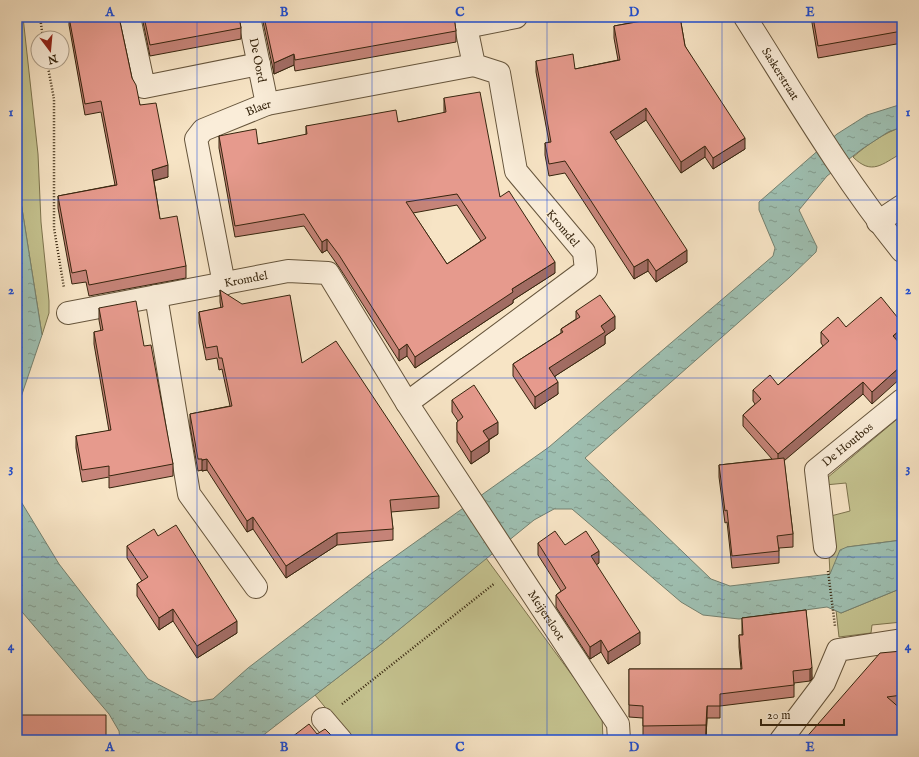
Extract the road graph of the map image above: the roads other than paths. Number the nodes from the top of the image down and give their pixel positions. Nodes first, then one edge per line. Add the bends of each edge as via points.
1 (129, 17) edge
2 (249, 17) edge
3 (516, 17) edge
4 (745, 17) edge
5 (465, 22) edge
6 (259, 64) junction
7 (474, 65) junction
8 (267, 104) junction
9 (902, 206) edge
10 (878, 222) junction
11 (902, 251) edge
12 (224, 284) junction
13 (156, 296) junction
14 (68, 313) road end
15 (902, 400) edge
16 (407, 403) junction
17 (466, 494) joint
18 (826, 556) road end
19 (256, 587) dead end
20 (902, 640) edge
21 (324, 719) road end
22 (341, 740) edge
23 (619, 740) edge
24 (781, 740) edge

1 - 6 street via 144,87
2 - 6 street, De Oord
3 - 5 street
4 - 10 street, Saskerstraat
5 - 7 street
6 - 8 street, De Oord
7 - 8 street, Blaer
7 - 16 street, Kromdel via 499,73 516,171 584,252 586,270
8 - 12 street, Blaer via 203,130 196,139
9 - 10 street
10 - 11 street
12 - 13 street, Kromdel
12 - 16 street, Kromdel via 288,271 328,273
13 - 14 street, Kromdel
13 - 19 street via 189,494
15 - 18 street, De Houtbos via 816,470
16 - 17 street, Kromdel
17 - 23 street, Meijersloot via 618,724
20 - 24 street via 838,650 824,683
21 - 22 street

